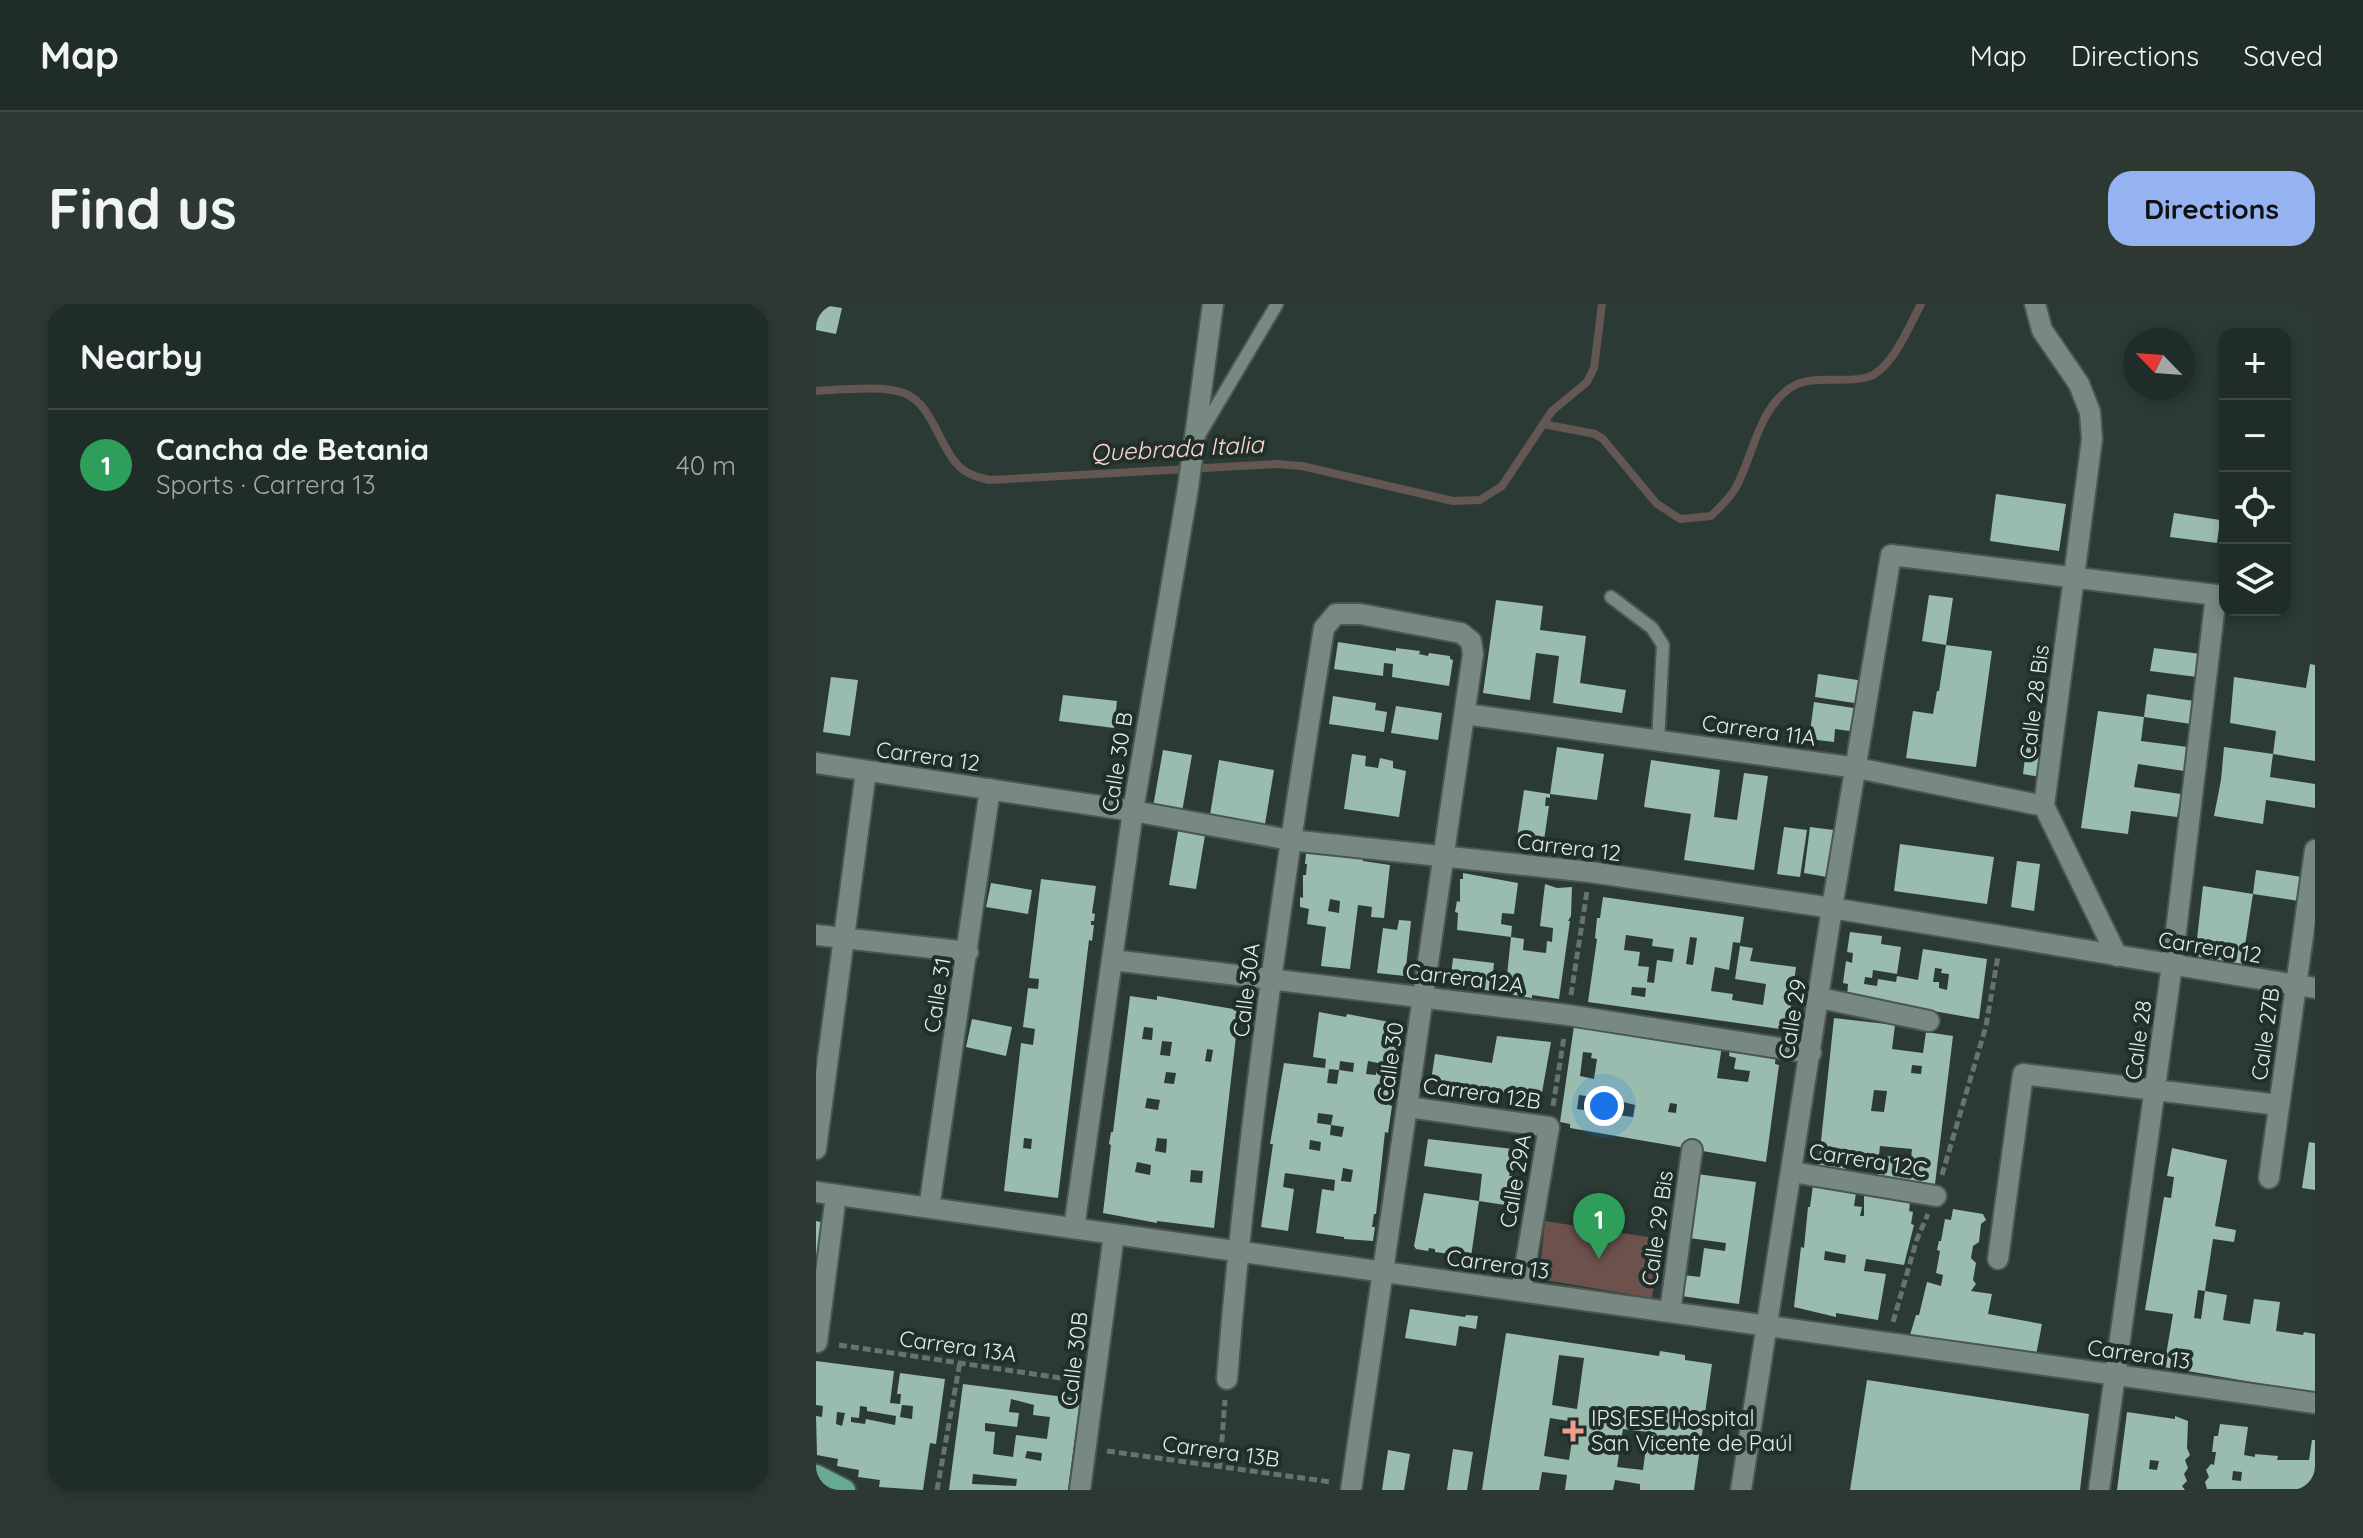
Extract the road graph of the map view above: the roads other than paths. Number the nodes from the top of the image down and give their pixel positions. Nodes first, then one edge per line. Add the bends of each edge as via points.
1 (1213, 304) edge
2 (1277, 304) edge
3 (2035, 304) edge
4 (1195, 442) junction
5 (2074, 578) junction
6 (1611, 597) dead end
7 (1471, 641) joint
8 (1465, 714) junction
9 (1658, 741) junction
10 (816, 763) edge
11 (1857, 768) junction
12 (866, 771) junction
13 (990, 789) junction
14 (2044, 806) junction
15 (1133, 811) junction
16 (1290, 840) junction
17 (2315, 850) edge
18 (1443, 857) junction
19 (1832, 908) junction
20 (816, 935) edge
21 (843, 938) junction
22 (968, 952) junction
23 (2117, 956) junction
24 (1112, 960) junction
25 (2172, 965) junction
26 (1272, 978) junction
27 (2306, 987) edge
28 (1424, 997) junction
29 (1820, 998) junction
30 (1929, 1021) dead end
31 (1811, 1053) junction
32 (2155, 1090) junction
33 (2279, 1105) junction
34 (1408, 1107) junction
35 (1549, 1127) joint
36 (816, 1149) edge
37 (1692, 1150) dead end
38 (1792, 1172) junction
39 (2269, 1178) dead end
40 (826, 1193) edge
41 (1936, 1196) road end
42 (929, 1208) junction
43 (1074, 1228) junction
44 (1114, 1234) junction
45 (1237, 1251) junction
46 (1998, 1259) dead end
47 (1383, 1272) junction
48 (1521, 1291) junction
49 (1670, 1312) junction
50 (1767, 1326) junction
51 (817, 1342) edge
52 (2115, 1375) junction
53 (1227, 1379) road end
54 (2315, 1403) edge
55 (816, 1475) edge
56 (1351, 1488) edge
57 (845, 1490) edge
58 (1080, 1490) edge
59 (1741, 1490) edge
60 (2099, 1490) edge

1 - 4 street, Calle 30 B
2 - 4 lane
3 - 5 street, Calle 28 Bis via 2042,330 2079,384 2090,412 2092,439
4 - 15 street, Calle 30 B
5 - 11 street, Calle 29 via 1891,555
5 - 14 street, Calle 28 Bis
5 - 25 street, Calle 28 via 2216,595
6 - 9 lane via 1652,628 1663,645
7 - 8 street, Calle 30
7 - 16 street, Calle 30A via 1461,633 1336,614 1324,628
8 - 9 street, Carrera 11A
8 - 18 street, Calle 30
9 - 11 street, Carrera 11A
10 - 12 street, Carrera 12
11 - 14 street, Carrera 11A
11 - 19 street, Calle 29
12 - 13 street, Carrera 12
12 - 21 street
13 - 15 street, Carrera 12
13 - 22 street, Calle 31
14 - 23 street
15 - 16 street, Carrera 12
15 - 24 street, Calle 30 B
16 - 18 street, Carrera 12
16 - 26 street, Calle 30A
17 - 27 street, Calle 27B
18 - 19 street, Carrera 12 via 1590,872
18 - 28 street, Calle 30
19 - 23 street, Carrera 12
19 - 29 street, Calle 29
20 - 21 street
21 - 22 street
21 - 36 street
22 - 42 street, Calle 31
23 - 25 street, Carrera 12
24 - 26 street, Carrera 12A
24 - 43 street, Calle 30 B
25 - 27 street, Carrera 12
25 - 32 street, Calle 28
26 - 28 street, Carrera 12A
26 - 45 street, Calle 30A
27 - 33 street, Calle 27B
28 - 31 street, Carrera 12A
28 - 34 street, Calle 30
29 - 30 street
29 - 31 street, Calle 29
31 - 38 street, Calle 29
32 - 33 street
32 - 46 street via 2023,1074
32 - 52 street, Calle 28
33 - 39 street, Calle 27B
34 - 35 street, Carrera 12B
34 - 47 street, Calle 30
35 - 48 street, Calle 29A
37 - 49 street, Calle 29 Bis
38 - 41 street, Carrera 12C
38 - 50 street, Calle 29
40 - 42 street, Carrera 13
40 - 51 street
42 - 43 street, Carrera 13
43 - 44 street, Carrera 13
44 - 45 street, Carrera 13
44 - 58 street, Calle 30B
45 - 47 street, Carrera 13
45 - 53 street, Calle 30A
47 - 48 street, Carrera 13
47 - 56 street, Calle 30
48 - 49 street, Carrera 13
49 - 50 street, Carrera 13
50 - 52 street, Carrera 13
50 - 59 street, Calle 29
52 - 54 street, Carrera 13
52 - 60 street, Calle 28
55 - 57 main road

